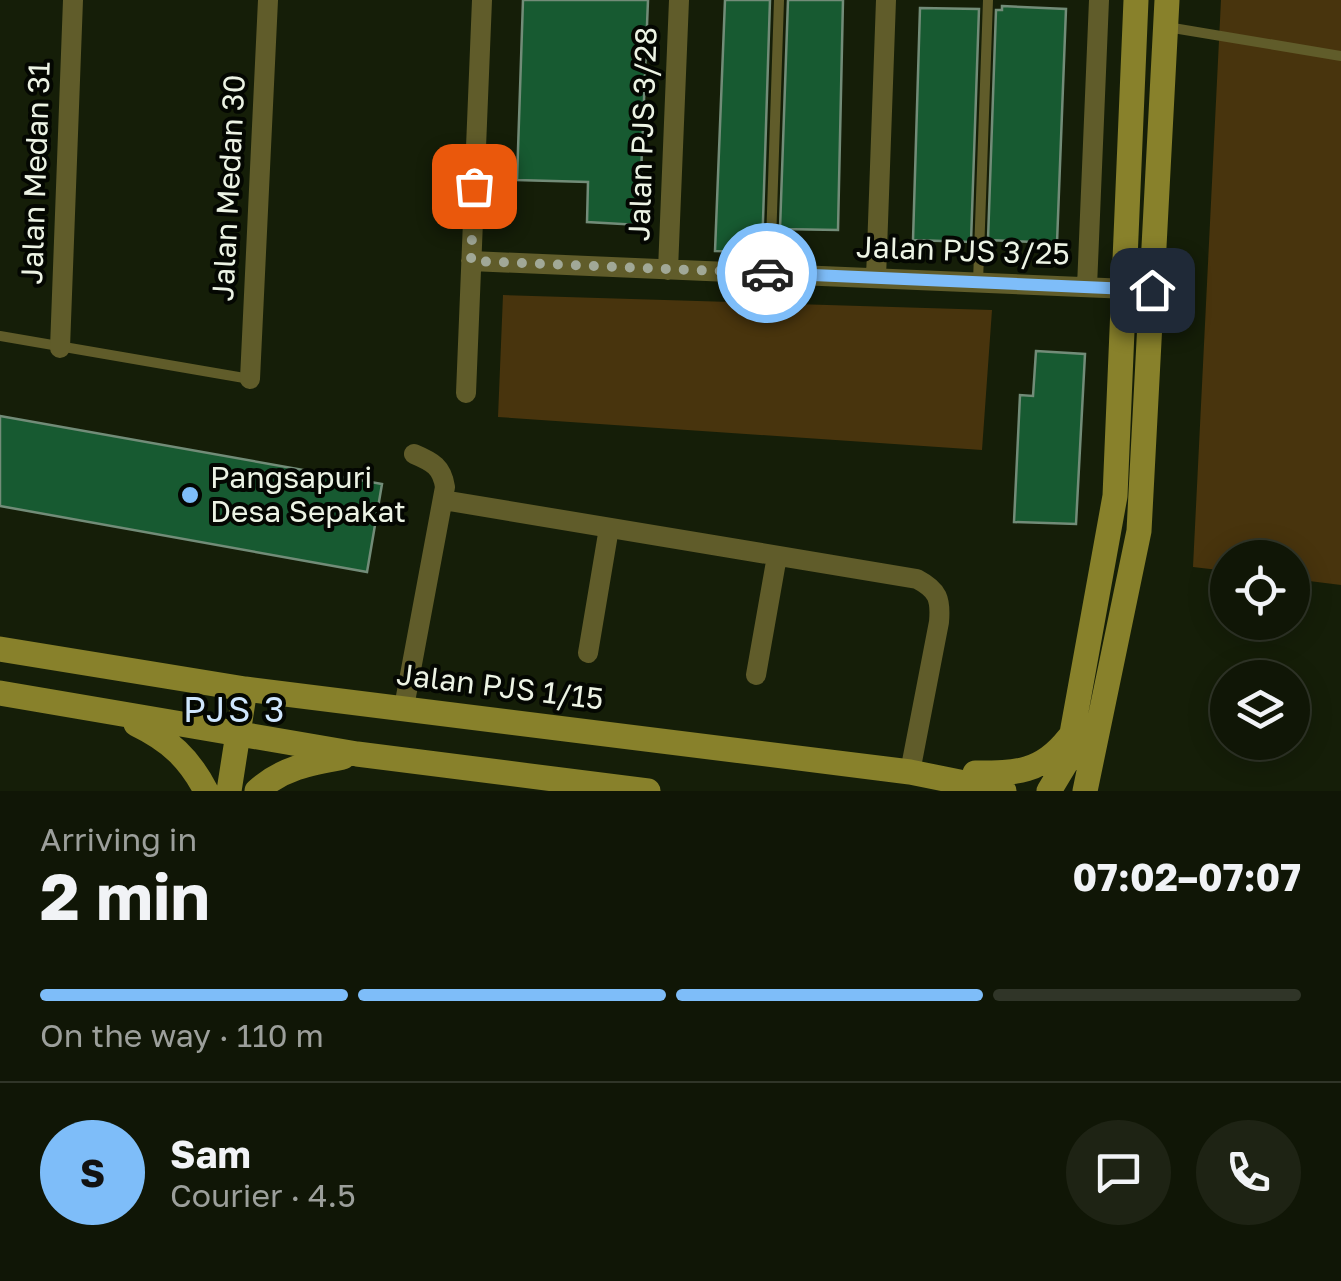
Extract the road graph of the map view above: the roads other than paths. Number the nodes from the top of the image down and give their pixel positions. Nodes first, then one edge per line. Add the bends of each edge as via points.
1 (72, 0) edge
2 (268, 0) edge
3 (482, 0) edge
4 (678, 0) edge
5 (780, 0) edge
6 (886, 0) edge
7 (988, 0) edge
8 (1099, 0) edge
9 (1136, 0) edge
10 (1167, 0) edge
11 (1166, 27) junction
12 (1341, 56) edge
13 (471, 261) junction
14 (668, 270) junction
15 (770, 273) junction
16 (876, 278) junction
17 (978, 282) junction
18 (1088, 287) junction
19 (1123, 288) junction
20 (1152, 290) junction
21 (0, 336) edge
22 (60, 348) junction
23 (250, 379) joint
24 (466, 393) dead end
25 (414, 454) dead end
26 (444, 500) junction
27 (609, 528) junction
28 (776, 556) junction
29 (0, 649) edge
30 (588, 653) dead end
31 (756, 676) dead end
32 (245, 689) junction
33 (0, 693) edge
34 (404, 707) junction
35 (115, 714) junction
36 (238, 735) junction
37 (1071, 735) junction
38 (357, 754) junction
39 (910, 772) junction
40 (998, 789) edge
41 (206, 791) edge
42 (230, 791) edge
43 (258, 791) edge
44 (648, 791) edge
45 (1048, 791) edge
46 (1084, 791) edge

1 - 22 street, Jalan Medan 31
2 - 23 street, Jalan Medan 30
3 - 13 street
4 - 14 street, Jalan PJS 3/28
5 - 15 lane
6 - 16 street
7 - 17 lane
8 - 18 street
9 - 19 main road
10 - 11 main road
11 - 12 lane
11 - 20 main road
13 - 14 street, Jalan PJS 3/25
13 - 24 street
14 - 15 street, Jalan PJS 3/25
15 - 16 street, Jalan PJS 3/25
16 - 17 street, Jalan PJS 3/25
17 - 18 street, Jalan PJS 3/25
18 - 19 street, Jalan PJS 3/25
19 - 20 street, Jalan PJS 3/25
19 - 37 main road via 1116,496
20 - 46 main road via 1139,531
21 - 22 lane
22 - 23 lane
25 - 26 street via 442,471
26 - 27 street
26 - 34 street
27 - 28 street
27 - 30 street
28 - 31 street
28 - 39 street via 918,579 940,600
29 - 32 main road, Jalan PJS 1/15
32 - 34 main road, Jalan PJS 1/15
32 - 36 main road
33 - 35 main road
34 - 39 main road, Jalan PJS 1/15
35 - 36 main road
35 - 41 main road via 161,736 186,757
36 - 38 main road
36 - 42 main road
37 - 39 main road via 1054,757 1033,768
37 - 45 main road via 1060,778
38 - 43 main road via 302,765
38 - 44 main road
39 - 40 main road, Jalan PJS 1/15

